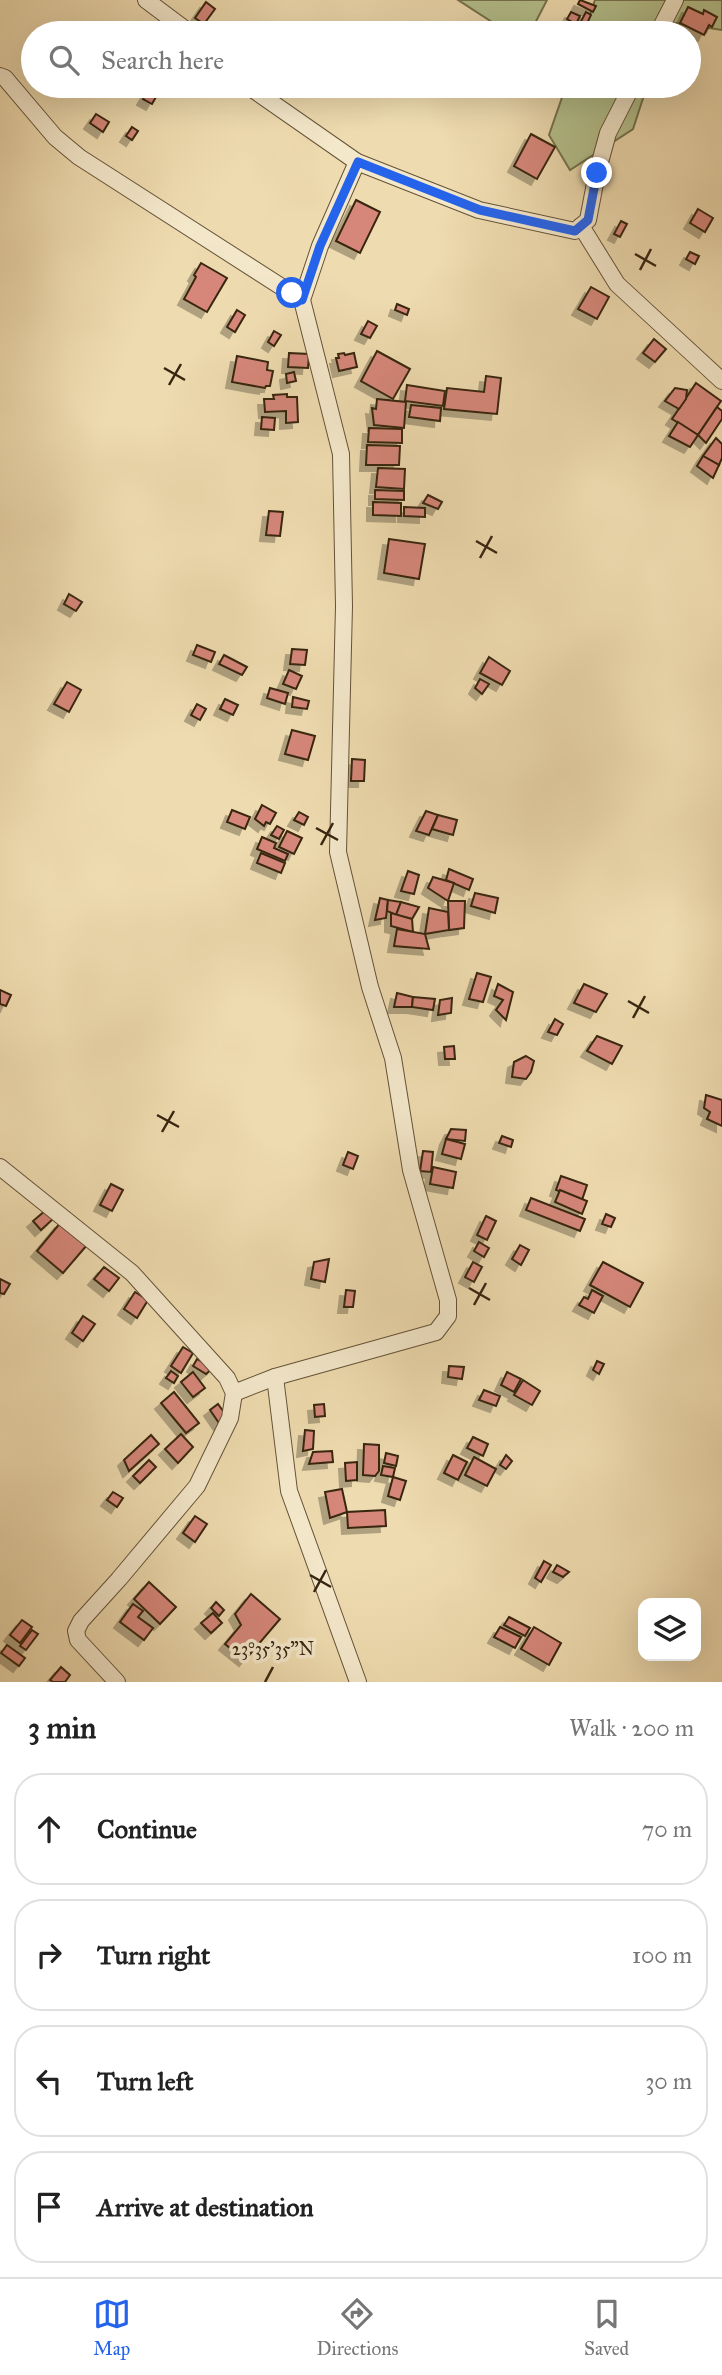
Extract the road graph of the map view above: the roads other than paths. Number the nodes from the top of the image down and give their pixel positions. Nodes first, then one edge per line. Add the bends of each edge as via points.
1 (146, 0) edge
2 (675, 0) edge
3 (174, 21) edge
4 (664, 21) edge
5 (0, 76) edge
6 (21, 97) edge
7 (22, 98) edge
8 (265, 98) edge
9 (626, 98) edge
10 (358, 162) junction
11 (581, 226) junction
12 (302, 300) junction
13 (722, 381) edge
14 (0, 1167) edge
15 (275, 1377) junction
16 (234, 1393) junction
17 (117, 1682) edge
18 (358, 1682) edge

1 - 3 street
2 - 4 street
5 - 6 street
7 - 12 street via 79,157
8 - 10 street
9 - 11 street via 608,133 588,220
10 - 11 street via 480,210 575,231
10 - 12 street via 320,246
11 - 13 street via 617,284
12 - 15 street via 341,454 344,606 338,852 370,986 393,1058 411,1170 448,1300 448,1316 436,1332
14 - 16 street via 132,1273 227,1378
15 - 16 street
15 - 18 street via 289,1491
16 - 17 street via 230,1418 197,1486 76,1631 78,1640

